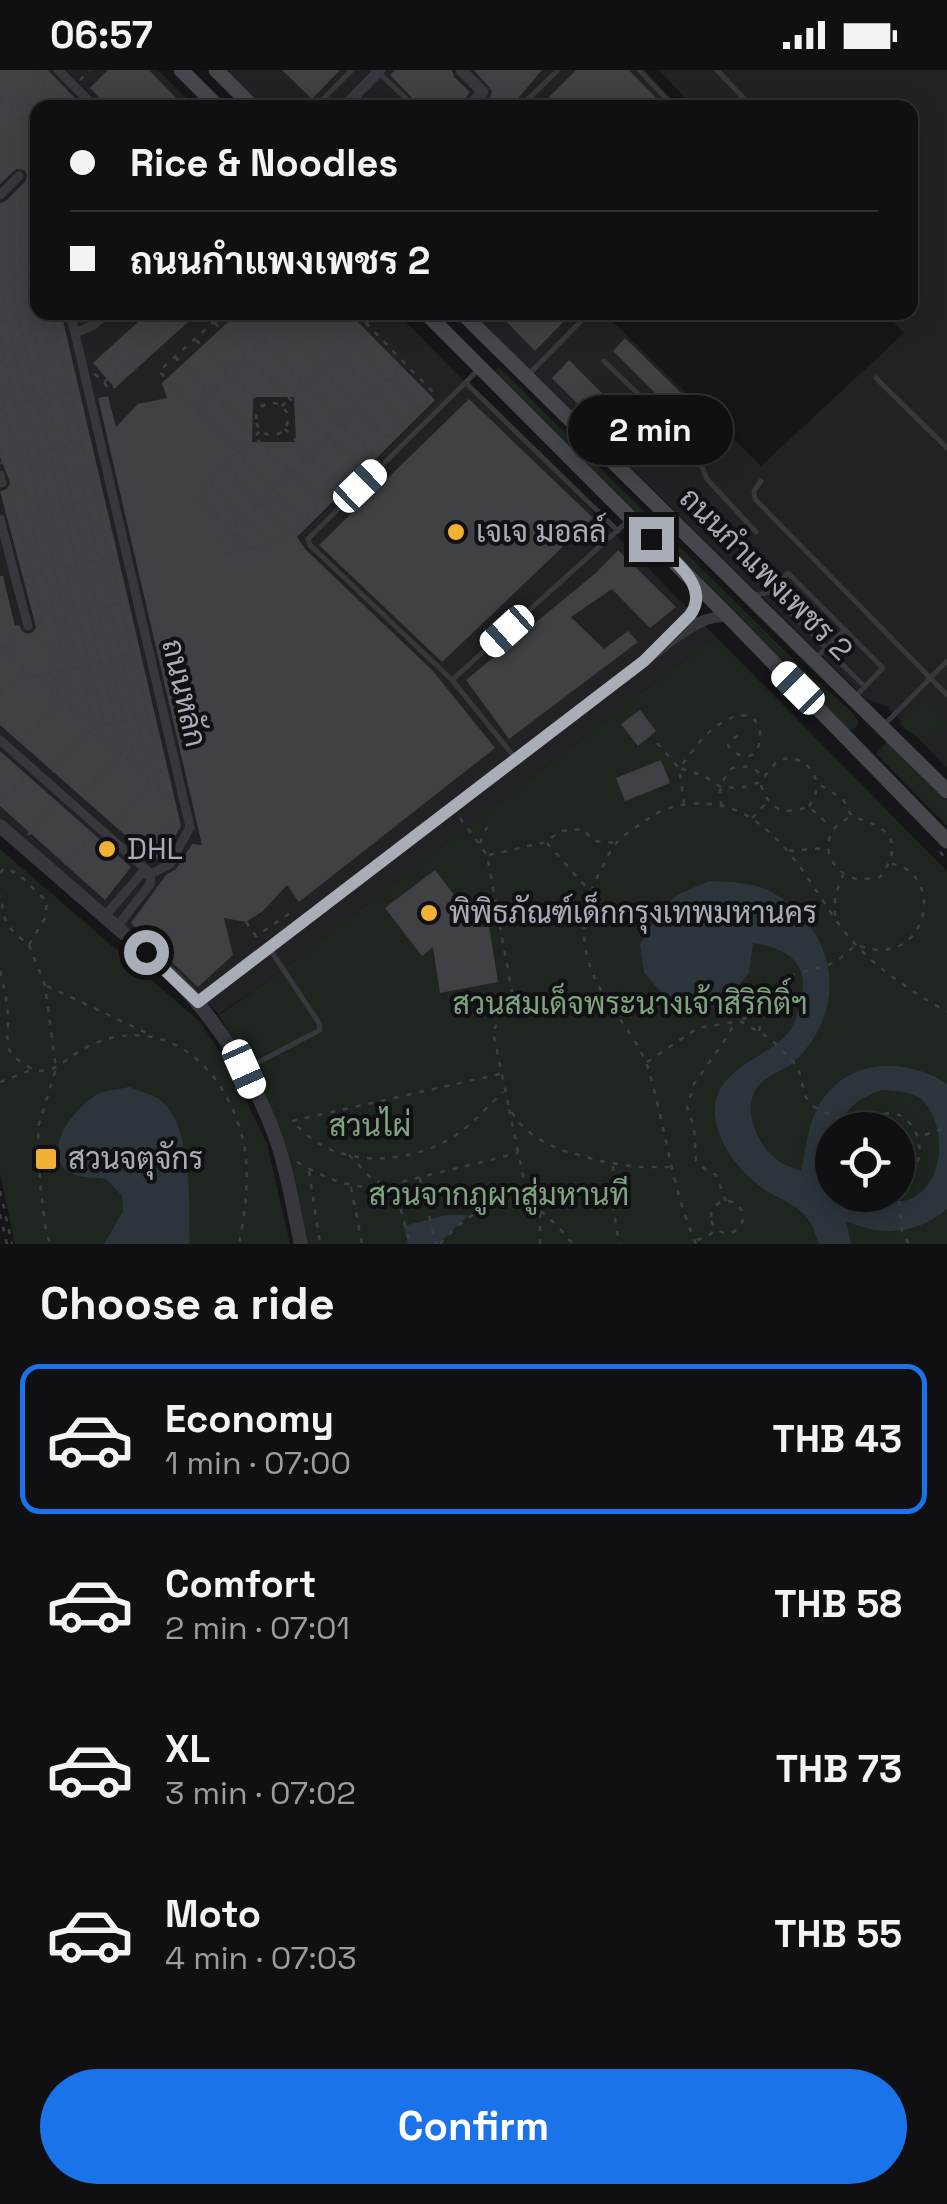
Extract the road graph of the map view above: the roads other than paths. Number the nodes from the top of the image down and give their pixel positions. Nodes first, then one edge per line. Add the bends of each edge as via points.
1 (58, 70) edge
2 (181, 70) edge
3 (216, 70) edge
4 (352, 70) edge
5 (462, 70) edge
6 (558, 70) edge
7 (639, 70) edge
8 (717, 70) edge
9 (379, 71) edge
10 (88, 100) edge
11 (211, 100) edge
12 (246, 100) edge
13 (322, 100) edge
14 (351, 100) edge
15 (408, 100) edge
16 (475, 100) edge
17 (527, 100) edge
18 (667, 100) edge
19 (745, 100) edge
20 (19, 176) road end
21 (0, 195) edge
22 (73, 320) edge
23 (99, 320) edge
24 (432, 320) edge
25 (469, 320) edge
26 (582, 320) edge
27 (75, 333) junction
28 (604, 360) dead end
29 (480, 368) junction
30 (526, 377) junction
31 (876, 378) dead end
32 (466, 382) junction
33 (665, 420) junction
34 (947, 448) edge
35 (620, 468) junction
36 (761, 481) dead end
37 (631, 518) junction
38 (0, 520) edge
39 (618, 531) junction
40 (756, 532) dead end
41 (692, 580) junction
42 (770, 592) junction
43 (748, 596) junction
44 (728, 616) junction
45 (28, 626) road end
46 (845, 630) junction
47 (820, 654) junction
48 (947, 660) edge
49 (644, 661) junction
50 (930, 678) junction
51 (452, 680) junction
52 (859, 692) junction
53 (947, 695) edge
54 (866, 710) junction
55 (882, 726) junction
56 (844, 735) junction
57 (0, 740) edge
58 (516, 760) junction
59 (871, 763) junction
60 (947, 791) edge
61 (0, 826) edge
62 (947, 840) edge
63 (151, 874) junction
64 (105, 916) junction
65 (117, 926) junction
66 (269, 948) junction
67 (198, 1002) junction
68 (244, 1069) junction
69 (301, 1244) edge

1 - 10 street
2 - 11 main road
3 - 12 main road
4 - 13 lane
5 - 16 street via 483,92
6 - 17 lane
7 - 18 lane
8 - 19 lane
9 - 14 street
9 - 15 lane
20 - 21 street
22 - 27 street, ถนนหลัก
23 - 27 street
24 - 29 main road, ถนนกำแพงเพชร 2
25 - 30 main road, ถนนกำแพงเพชร 2
26 - 30 lane
27 - 63 street, ถนนหลัก via 190,827 170,864
28 - 33 lane
29 - 32 lane
29 - 37 main road, ถนนกำแพงเพชร 2
30 - 35 main road, ถนนกำแพงเพชร 2
31 - 34 lane
32 - 39 lane
32 - 51 lane via 308,538
33 - 35 lane
33 - 40 lane via 694,448 706,479
35 - 43 main road, ถนนกำแพงเพชร 2
36 - 50 lane via 755,499
37 - 39 lane
37 - 41 main road, ถนนกำแพงเพชร 2
38 - 45 street
39 - 51 lane
41 - 44 main road, ถนนกำแพงเพชร 2
41 - 49 street via 695,609
42 - 43 lane
42 - 46 lane via 788,573
42 - 47 lane
43 - 47 main road, ถนนกำแพงเพชร 2
44 - 49 street via 697,622
44 - 56 main road, ถนนกำแพงเพชร 2
46 - 47 lane
46 - 52 lane via 883,668
47 - 52 main road, ถนนกำแพงเพชร 2
48 - 50 lane
49 - 58 street
50 - 53 lane
50 - 55 lane
51 - 58 lane
52 - 54 main road, ถนนกำแพงเพชร 2
54 - 55 main road, ถนนกำแพงเพชร 2
54 - 56 main road via 862,733
55 - 59 main road via 870,745
55 - 60 main road, ถนนกำแพงเพชร 2
56 - 59 main road, ถนนกำแพงเพชร 2
57 - 63 street
58 - 66 street
59 - 62 main road, ถนนกำแพงเพชร 2
61 - 64 street
63 - 64 street via 141,874
63 - 65 street
64 - 65 street
65 - 67 street
66 - 67 street
66 - 68 lane via 320,1030
67 - 68 street
68 - 69 street via 276,1140

